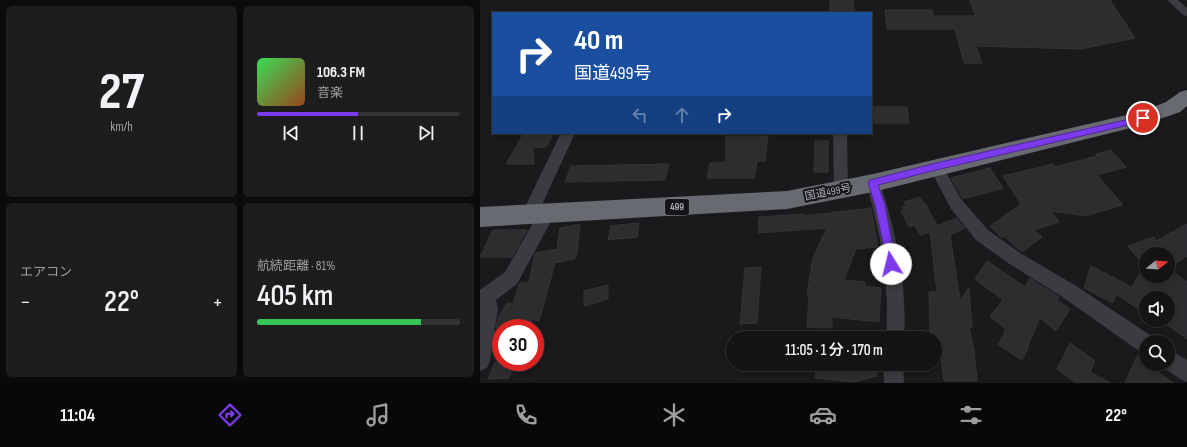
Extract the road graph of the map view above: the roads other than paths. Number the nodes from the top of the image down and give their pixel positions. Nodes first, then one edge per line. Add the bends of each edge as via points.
1 (1172, 0) edge
2 (1187, 13) edge
3 (1187, 97) edge
4 (568, 134) edge
5 (840, 134) edge
6 (936, 166) junction
7 (873, 183) junction
8 (841, 190) junction
9 (538, 214) junction
10 (480, 217) edge
11 (895, 331) edge
12 (1139, 339) edge
13 (480, 361) edge
14 (1175, 364) edge
15 (893, 371) edge
16 (1187, 372) edge
17 (894, 383) edge

1 - 2 street
3 - 6 highway, 国道499号 / 499 via 1173,107 1143,118
4 - 9 street
5 - 8 street
6 - 7 highway, 国道499号 / 499
6 - 12 street via 956,204 982,235
7 - 8 highway, 国道499号 / 499
7 - 11 street via 889,250 895,292
8 - 9 highway, 国道499号 / 499 via 787,200
9 - 10 highway, 国道499号 / 499
9 - 13 street via 511,278 486,296 489,308
14 - 16 street
15 - 17 street

